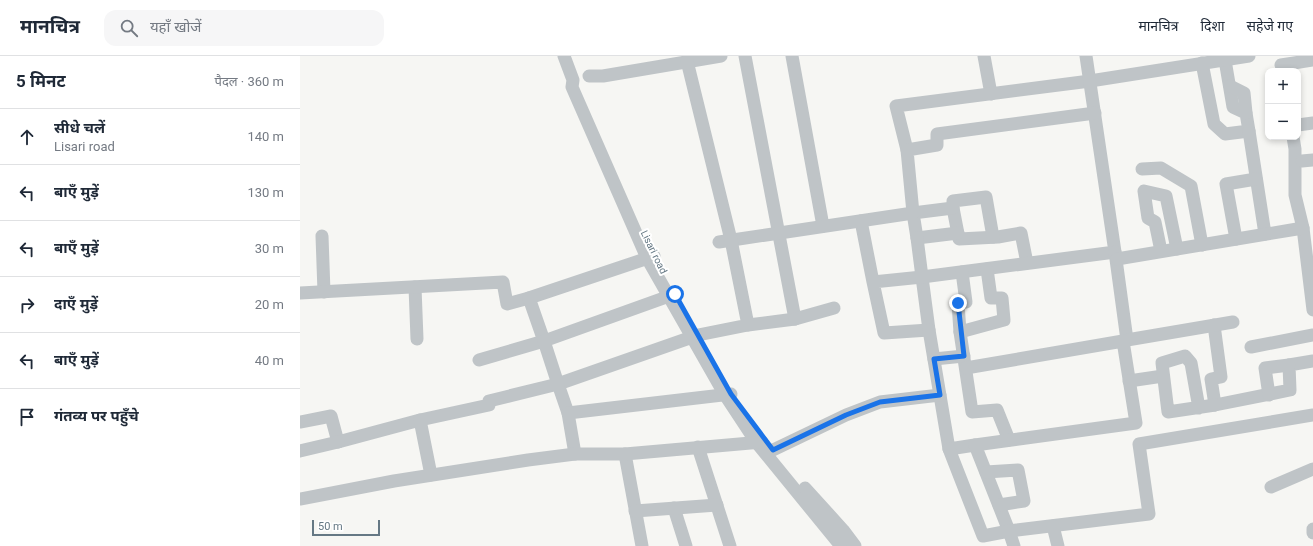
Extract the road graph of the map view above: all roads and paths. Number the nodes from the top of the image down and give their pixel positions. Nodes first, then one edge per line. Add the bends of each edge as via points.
1 (564, 56) edge
2 (721, 56) edge
3 (745, 56) edge
4 (792, 56) edge
5 (984, 56) edge
6 (1086, 56) edge
7 (1249, 56) edge
8 (701, 57) edge
9 (681, 58) edge
10 (1225, 60) junction
11 (1313, 60) edge
12 (1202, 63) junction
13 (1281, 64) edge
14 (573, 80) junction
15 (1090, 81) junction
16 (990, 94) junction
17 (1095, 113) junction
18 (1313, 123) edge
19 (1301, 125) edge
20 (1249, 131) junction
21 (1294, 140) edge
22 (907, 150) junction
23 (1142, 169) dead end
24 (1256, 179) junction
25 (953, 208) junction
26 (914, 213) junction
27 (1171, 220) junction
28 (861, 221) junction
29 (1156, 222) junction
30 (823, 226) junction
31 (1303, 228) junction
32 (958, 232) junction
33 (778, 233) junction
34 (1265, 234) junction
35 (322, 236) dead end
36 (993, 237) junction
37 (917, 238) junction
38 (1236, 239) junction
39 (725, 241) junction
40 (1309, 241) edge
41 (1202, 245) junction
42 (1177, 249) junction
43 (1162, 251) junction
44 (1116, 255) junction
45 (650, 257) junction
46 (1027, 263) junction
47 (987, 268) junction
48 (962, 272) junction
49 (922, 277) junction
50 (872, 282) junction
51 (1311, 285) edge
52 (415, 287) junction
53 (324, 292) junction
54 (300, 293) edge
55 (671, 295) junction
56 (529, 298) junction
57 (834, 308) dead end
58 (1313, 310) edge
59 (795, 318) junction
60 (1233, 322) dead end
61 (748, 325) junction
62 (1214, 325) junction
63 (930, 330) junction
64 (960, 332) junction
65 (1313, 335) edge
66 (695, 336) junction
67 (416, 339) dead end
68 (544, 341) junction
69 (1125, 341) junction
70 (1251, 347) dead end
71 (934, 359) junction
72 (478, 360) dead end
73 (1313, 361) edge
74 (965, 362) junction
75 (1289, 365) junction
76 (1164, 376) junction
77 (1129, 380) junction
78 (558, 384) junction
79 (728, 394) junction
80 (940, 395) junction
81 (1269, 395) junction
82 (1215, 405) junction
83 (1199, 408) junction
84 (568, 413) junction
85 (1313, 415) edge
86 (420, 420) junction
87 (300, 422) edge
88 (1136, 423) junction
89 (1009, 440) junction
90 (338, 442) junction
91 (1139, 444) junction
92 (765, 445) junction
93 (975, 445) junction
94 (698, 447) junction
95 (949, 449) junction
96 (300, 451) edge
97 (575, 454) junction
98 (625, 454) junction
99 (1313, 469) edge
100 (986, 472) junction
101 (431, 475) junction
102 (1271, 487) dead end
103 (300, 499) edge
104 (716, 505) junction
105 (999, 505) junction
106 (674, 508) junction
107 (635, 511) junction
108 (1054, 526) junction
109 (1313, 529) edge
110 (1009, 531) junction
111 (1313, 532) edge
112 (984, 541) edge
113 (642, 546) edge
114 (686, 546) edge
115 (730, 546) edge
116 (841, 546) edge
117 (855, 546) edge
118 (1014, 546) edge
119 (1058, 546) edge

1 - 14 street, Lisari road
2 - 8 street
3 - 33 street
4 - 30 street
5 - 16 street
6 - 15 street
7 - 10 street
8 - 9 street
9 - 14 street via 603,76
9 - 39 street
10 - 12 street
10 - 20 street via 1230,86 1244,93
11 - 13 street
12 - 15 street
12 - 20 street via 1214,124 1225,134
14 - 45 street, Lisari road via 572,87
15 - 16 street
15 - 17 street
16 - 22 street via 896,106
17 - 22 street via 937,134 937,145
17 - 44 street
18 - 19 street
20 - 24 street
21 - 31 street via 1295,195
22 - 26 street
23 - 41 street via 1161,168 1191,186
24 - 34 street
24 - 38 street via 1226,184
25 - 26 street
25 - 32 street
25 - 36 street via 953,201 986,197
26 - 28 street
26 - 37 street
27 - 29 street
27 - 29 street via 1166,196 1144,191 1148,218
27 - 42 street
28 - 30 street
28 - 50 street
29 - 43 street
30 - 33 street
31 - 34 street
31 - 40 street
32 - 36 street via 959,239
32 - 37 street
33 - 39 street
33 - 59 street
34 - 38 street
35 - 53 street
36 - 46 street via 1021,233
37 - 49 street
38 - 41 street
39 - 61 street
40 - 51 street
41 - 42 street
42 - 43 street
43 - 44 street
44 - 46 street
44 - 69 street
45 - 55 street, Lisari road
45 - 56 street
46 - 47 street
47 - 48 street
47 - 64 street via 991,298 1002,298 1004,320
48 - 49 street
48 - 64 street via 966,302 958,303
49 - 50 street
49 - 63 street
50 - 63 street via 884,333
51 - 58 street
52 - 53 street
52 - 56 street via 503,282 507,304
52 - 67 street
53 - 54 street
55 - 66 street, Lisari road
55 - 68 street
56 - 68 street
57 - 59 street
59 - 61 street
60 - 62 street
61 - 66 street
62 - 69 street
62 - 82 street via 1221,377 1211,379
63 - 71 street
64 - 74 street
65 - 70 street
66 - 78 street
66 - 79 street, Lisari road
68 - 72 street
68 - 78 street
69 - 74 street
69 - 77 street
71 - 74 street
71 - 80 street
73 - 75 street
74 - 89 street via 972,412 997,410
75 - 81 street via 1290,390
75 - 81 street via 1265,368
76 - 77 street
76 - 83 street via 1168,412
76 - 83 street via 1162,363 1185,356 1192,363
77 - 88 street
78 - 84 street
78 - 86 street via 489,401 489,405
79 - 84 street
79 - 92 street, Lisari road
80 - 92 street via 880,402
80 - 95 street
81 - 82 street
82 - 83 street
84 - 97 street
85 - 91 street
86 - 90 street
86 - 101 street
87 - 90 street via 331,416
88 - 89 street
88 - 91 street
89 - 93 street
90 - 96 street
91 - 108 street via 1149,514
92 - 94 street
92 - 116 street, Lisari road
92 - 117 street, Lisari road
93 - 95 street
93 - 100 street
94 - 98 street
94 - 104 street
95 - 112 street
97 - 98 street
97 - 101 street
98 - 107 street
99 - 102 street
100 - 105 street
100 - 105 street via 1018,470 1024,501
101 - 103 street
104 - 106 street
104 - 115 street
105 - 110 street
106 - 107 street
106 - 114 street
107 - 113 street
108 - 110 street
108 - 119 street
109 - 111 street
110 - 112 street
110 - 118 street

